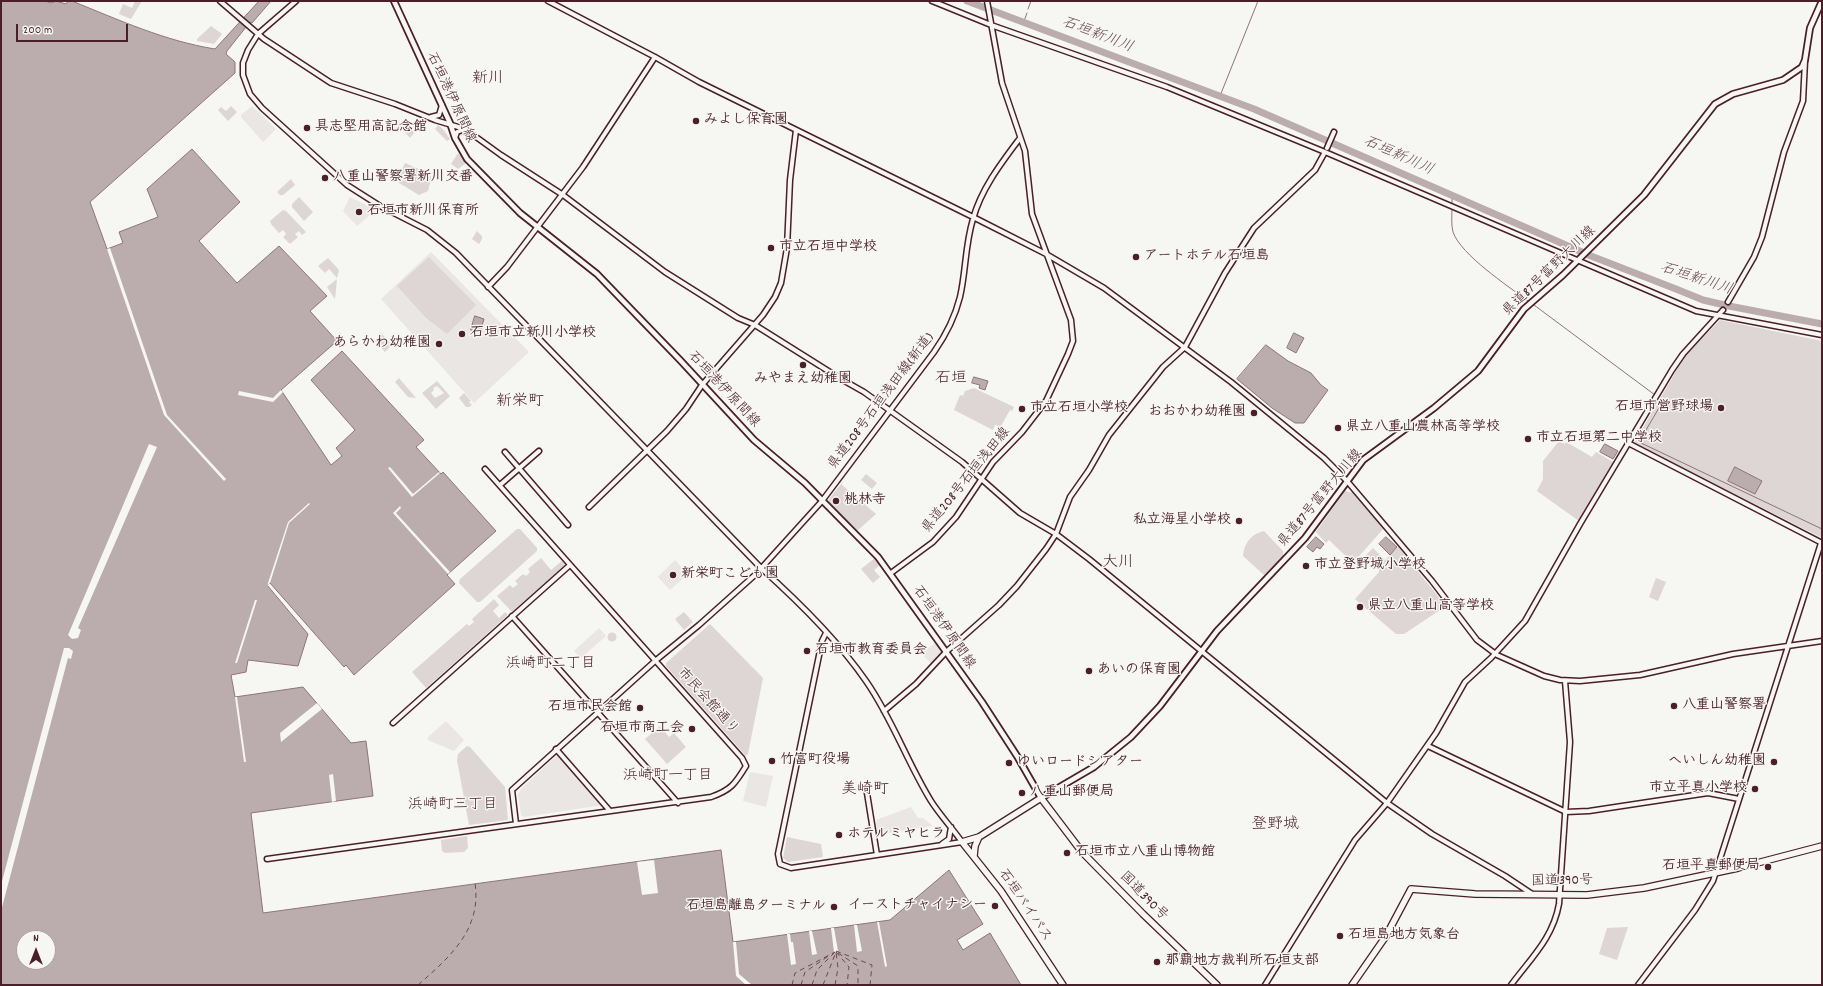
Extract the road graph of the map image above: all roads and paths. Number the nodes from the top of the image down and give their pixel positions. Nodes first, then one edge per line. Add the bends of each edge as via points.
1 (220, 1) edge
2 (296, 1) edge
3 (394, 1) edge
4 (548, 1) edge
5 (932, 1) edge
6 (1822, 1) edge
7 (988, 3) edge
8 (991, 25) junction
9 (258, 34) junction
10 (655, 57) junction
11 (1805, 60) junction
12 (442, 105) junction
13 (429, 118) junction
14 (450, 123) junction
15 (465, 128) junction
16 (796, 130) junction
17 (1334, 132) dead end
18 (455, 138) junction
19 (1020, 138) junction
20 (1326, 150) junction
21 (563, 195) junction
22 (973, 217) junction
23 (537, 228) junction
24 (1046, 254) junction
25 (1578, 260) junction
26 (488, 287) junction
27 (1728, 302) dead end
28 (1723, 310) dead end
29 (1719, 316) junction
30 (755, 325) junction
31 (1822, 335) edge
32 (1185, 347) junction
33 (702, 385) junction
34 (890, 410) junction
35 (1630, 444) junction
36 (539, 451) dead end
37 (505, 452) dead end
38 (647, 452) junction
39 (485, 469) dead end
40 (519, 469) junction
41 (981, 480) junction
42 (1347, 481) junction
43 (500, 485) junction
44 (822, 501) junction
45 (589, 507) dead end
46 (568, 525) dead end
47 (1056, 534) junction
48 (1822, 543) edge
49 (570, 564) junction
50 (761, 568) junction
51 (891, 573) junction
52 (512, 616) junction
53 (826, 633) junction
54 (1822, 641) edge
55 (1789, 646) junction
56 (1200, 651) junction
57 (946, 652) junction
58 (1495, 654) junction
59 (655, 660) junction
60 (1565, 681) junction
61 (884, 710) junction
62 (598, 712) junction
63 (392, 723) dead end
64 (1428, 746) junction
65 (556, 749) junction
66 (866, 787) dead end
67 (1041, 798) junction
68 (1739, 799) junction
69 (678, 803) junction
70 (1387, 803) junction
71 (610, 811) junction
72 (1566, 812) junction
73 (516, 824) junction
74 (951, 827) junction
75 (979, 836) junction
76 (962, 842) junction
77 (940, 845) junction
78 (1822, 846) edge
79 (877, 855) junction
80 (974, 856) junction
81 (267, 860) dead end
82 (1715, 873) junction
83 (1532, 894) junction
84 (1559, 895) junction
85 (1063, 985) edge
86 (1217, 985) edge
87 (1265, 985) edge
88 (1352, 985) edge
89 (1511, 985) edge
90 (1638, 985) edge

1 - 9 street
2 - 9 street
3 - 12 main road, 石垣港伊原間線
4 - 10 street
5 - 8 street
6 - 11 main road via 1810,28
7 - 8 street, 県道208号石垣浅田線
8 - 19 street, 県道208号石垣浅田線 via 1002,83
8 - 20 street via 1167,87
9 - 13 street via 331,83
9 - 26 street via 243,63 242,76 254,100 347,185 380,206 427,230 456,253
10 - 16 street
10 - 21 street
11 - 25 main road, 県道87号富野大川線 via 1788,78 1733,94 1715,104 1647,192
11 - 27 street via 1803,101 1784,152 1762,237 1754,257
12 - 13 street via 439,115
12 - 14 main road, 石垣港伊原間線
13 - 14 street
14 - 15 street
14 - 18 main road, 石垣港伊原間線
15 - 18 street via 457,132
15 - 21 street via 500,155
16 - 22 street
16 - 30 street via 790,180 787,248 781,283 769,307
17 - 20 street
18 - 23 main road, 石垣港伊原間線 via 467,159
19 - 22 street, 県道208号石垣浅田線(新道) via 989,183
19 - 24 street, 県道208号石垣浅田線 via 1027,162 1032,214
20 - 25 street
20 - 32 street via 1315,170 1254,228 1225,274
21 - 23 street
21 - 30 street via 665,272 738,318
22 - 24 street
22 - 34 street, 県道208号石垣浅田線(新道) via 960,296 951,322 934,352
23 - 26 street
23 - 33 main road, 石垣港伊原間線 via 597,274
24 - 32 street via 1092,280
24 - 41 street, 県道208号石垣浅田線 via 1071,320 1073,341 1046,401 1022,432 993,462
25 - 29 street via 1696,311
25 - 42 main road, 県道87号富野大川線 via 1524,309 1478,371 1363,460
26 - 38 street
28 - 29 street
29 - 31 street
29 - 35 street via 1683,354
30 - 33 street
30 - 34 street
32 - 42 street via 1324,458
32 - 47 street via 1163,367 1109,435 1070,497
33 - 38 street via 686,409
33 - 44 main road, 石垣港伊原間線 via 754,440 805,483
34 - 41 street via 962,462
34 - 44 street, 県道208号石垣浅田線(新道)
35 - 48 street
35 - 58 street via 1580,524 1525,621
36 - 40 street
37 - 40 street
38 - 45 street
38 - 50 street
39 - 43 street, 市民会館通り
40 - 43 street
40 - 46 street
41 - 47 street via 1020,513
41 - 51 street, 県道208号石垣浅田線 via 956,517 933,542
42 - 56 main road, 県道87号富野大川線 via 1305,538
42 - 58 street via 1432,581 1477,640
43 - 49 street, 市民会館通り
44 - 50 street, 県道208号石垣浅田線(新道)
44 - 51 main road, 石垣港伊原間線 via 866,544
47 - 56 street
47 - 57 street via 1017,586
48 - 55 street
49 - 52 street
49 - 59 street, 市民会館通り
50 - 53 street via 789,593
50 - 59 street, 県道208号石垣浅田線(新道) via 707,618
51 - 57 main road, 石垣港伊原間線
52 - 62 street
52 - 63 street
53 - 61 street via 866,681
53 - 79 street via 810,695 778,862 791,868
54 - 55 street
55 - 60 street via 1693,662 1640,675
55 - 68 street
56 - 67 main road, 県道87号富野大川線 via 1169,695 1132,737 1094,767
56 - 70 street
57 - 61 street via 916,684
57 - 67 main road, 石垣港伊原間線 via 1013,750
58 - 60 street via 1544,676
58 - 64 street via 1465,682
59 - 62 street, 県道208号石垣浅田線(新道)
59 - 69 street, 市民会館通り via 742,758 746,766 733,786 724,793
60 - 72 street via 1570,735
61 - 74 street via 930,800
62 - 65 street, 県道208号石垣浅田線(新道)
62 - 69 street
64 - 70 street
64 - 72 street
65 - 71 street
65 - 73 street, 県道208号石垣浅田線(新道) via 512,790
66 - 79 street
67 - 75 highway
67 - 86 highway, 国道390号 via 1082,852
68 - 72 street via 1708,793 1589,811
68 - 82 street
69 - 71 street
70 - 83 street via 1432,834
70 - 87 street via 1356,840
71 - 73 street
72 - 84 street
73 - 81 street
74 - 76 street
74 - 77 street via 949,839
75 - 76 highway
75 - 80 highway
76 - 77 street
76 - 80 highway, 石垣バイパス
77 - 79 street
78 - 82 highway, 国道390号
80 - 85 highway, 石垣バイパス via 1001,891
82 - 84 highway, 国道390号 via 1644,888 1587,895
82 - 90 street via 1713,881 1695,910
83 - 84 highway, 国道390号
83 - 88 highway, 国道390号 via 1475,894 1411,889 1386,936
84 - 89 street via 1556,918 1550,933

